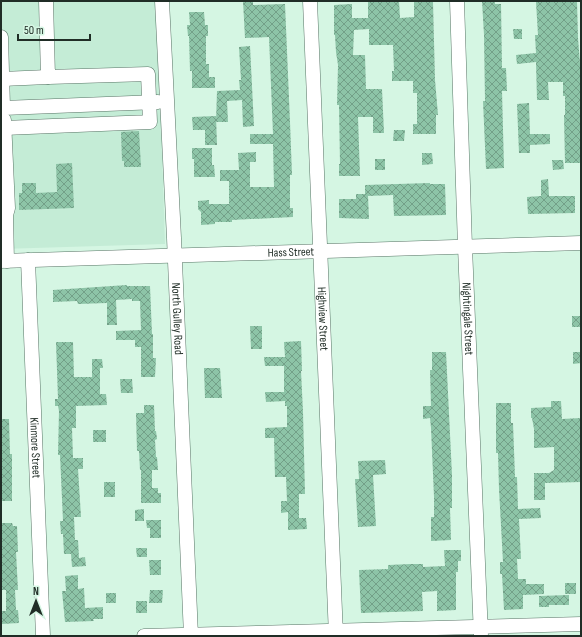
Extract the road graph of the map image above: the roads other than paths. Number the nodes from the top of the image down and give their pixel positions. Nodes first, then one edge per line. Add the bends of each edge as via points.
1 (46, 1) edge
2 (162, 1) edge
3 (310, 1) edge
4 (457, 1) edge
5 (1, 37) edge
6 (148, 74) junction
7 (165, 74) junction
8 (48, 77) junction
9 (2, 78) junction
10 (166, 101) junction
11 (149, 102) junction
12 (2, 108) edge
13 (4, 128) junction
14 (581, 243) edge
15 (465, 247) junction
16 (320, 251) junction
17 (174, 255) junction
18 (28, 260) junction
19 (4, 261) edge
20 (581, 624) edge
21 (481, 631) edge
22 (336, 633) edge
23 (191, 635) edge
24 (43, 636) edge
25 (144, 636) edge

1 - 8 street
2 - 7 street, North Gulley Road
3 - 16 street, Highview Street
4 - 15 street, Nightingale Street
5 - 9 street
6 - 7 street
6 - 8 street
6 - 11 street
7 - 10 street, North Gulley Road
8 - 9 street
9 - 12 street
10 - 11 street
10 - 17 street, North Gulley Road
11 - 12 street
11 - 13 street via 150,122
12 - 13 street
13 - 19 street via 8,208
14 - 15 street, Hass Street
15 - 16 street, Hass Street
15 - 21 street, Nightingale Street
16 - 17 street, Hass Street
16 - 22 street, Highview Street
17 - 18 street, Hass Street
17 - 23 street, North Gulley Road
18 - 19 street, Hass Street
18 - 24 street, Kinmore Street
20 - 21 street
21 - 22 street
22 - 23 street
23 - 25 street

